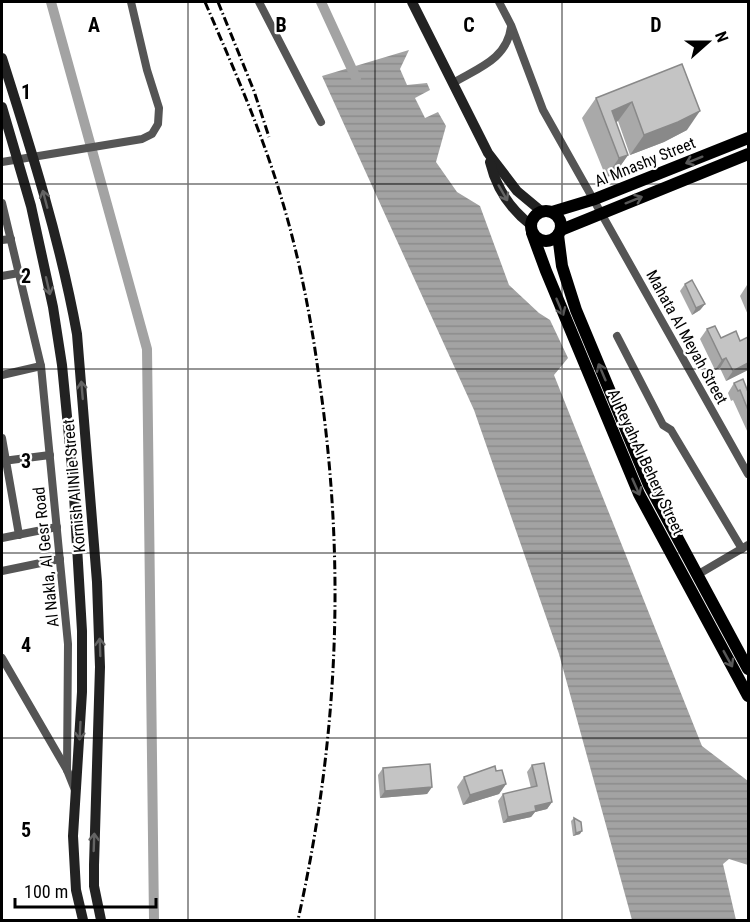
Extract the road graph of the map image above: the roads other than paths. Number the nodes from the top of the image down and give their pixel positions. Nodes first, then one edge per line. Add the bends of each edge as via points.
1 (131, 2) edge
2 (259, 2) edge
3 (412, 2) edge
4 (499, 2) edge
5 (511, 25) junction
6 (2, 58) edge
7 (453, 83) junction
8 (2, 107) edge
9 (321, 122) dead end
10 (748, 138) edge
11 (488, 153) junction
12 (748, 154) edge
13 (34, 158) junction
14 (18, 159) junction
15 (2, 162) edge
16 (595, 199) junction
17 (2, 203) edge
18 (547, 212) junction
19 (602, 213) junction
20 (4, 224) edge
21 (532, 229) junction
22 (559, 233) junction
23 (10, 238) junction
24 (2, 240) edge
25 (562, 266) junction
26 (546, 271) junction
27 (19, 273) junction
28 (2, 276) edge
29 (617, 336) dead end
30 (41, 366) junction
31 (2, 375) edge
32 (2, 438) edge
33 (748, 454) edge
34 (50, 455) junction
35 (738, 456) junction
36 (4, 461) edge
37 (748, 474) edge
38 (57, 527) junction
39 (20, 535) junction
40 (2, 538) edge
41 (745, 547) edge
42 (60, 559) junction
43 (2, 571) edge
44 (697, 574) junction
45 (2, 658) edge
46 (748, 669) edge
47 (748, 696) edge
48 (67, 770) junction
49 (76, 792) junction
50 (83, 921) edge
51 (101, 921) edge

1 - 13 street via 159,108 158,124 152,134
2 - 9 street
3 - 7 main road
4 - 5 street, Mahata Al Meyah Street
5 - 7 street via 510,37 499,55
5 - 16 street, Mahata Al Meyah Street via 543,110
6 - 13 main road, Kornish Al Nile Street
7 - 11 main road
8 - 14 main road, Kornish Al Nile Street
10 -> 16 main road, Al Mnashy Street
11 - 18 main road via 517,191
11 -> 21 main road via 502,193
19 -> 12 main road, Al Mnashy Street
13 - 14 street
51 -> 13 main road, Kornish Al Nile Street via 94,886 101,694 98,602 79,354 72,304
14 - 15 street
14 -> 49 main road, Kornish Al Nile Street via 58,336 73,478 82,665
16 - 18 main road, Al Mnashy Street
16 - 19 street, Mahata Al Meyah Street
17 - 20 street, Al Nakla, Al Gesr Road
18 - 21 main road via 534,216
18 - 22 main road via 560,219
19 - 22 main road, Al Mnashy Street
19 - 35 street, Mahata Al Meyah Street
20 - 23 street, Al Nakla, Al Gesr Road
21 - 22 main road via 541,240 553,239
21 - 26 main road, Al Reyah Al Behery Street
22 - 25 main road, Al Reyah Al Behery Street
23 - 24 street
23 - 27 street, Al Nakla, Al Gesr Road
25 - 26 main road
44 -> 25 main road, Al Reyah Al Behery Street via 644,474 576,310
26 -> 47 main road, Al Reyah Al Behery Street via 639,494
27 - 28 street
27 - 30 street, Al Nakla, Al Gesr Road
29 - 41 street via 663,425 671,430
30 - 31 street
30 - 34 street, Al Nakla, Al Gesr Road
32 - 36 street
33 - 35 street
34 - 36 street
34 - 38 street, Al Nakla, Al Gesr Road
35 - 37 street, Mahata Al Meyah Street
36 - 39 street
38 - 39 street
38 - 42 street, Al Nakla, Al Gesr Road
39 - 40 street
41 - 44 street
42 - 43 street
42 - 48 street, Al Nakla, Al Gesr Road via 68,644
44 - 46 main road, Al Reyah Al Behery Street
45 - 48 street
48 - 49 street
49 - 50 main road, Kornish Al Nile Street via 74,866

